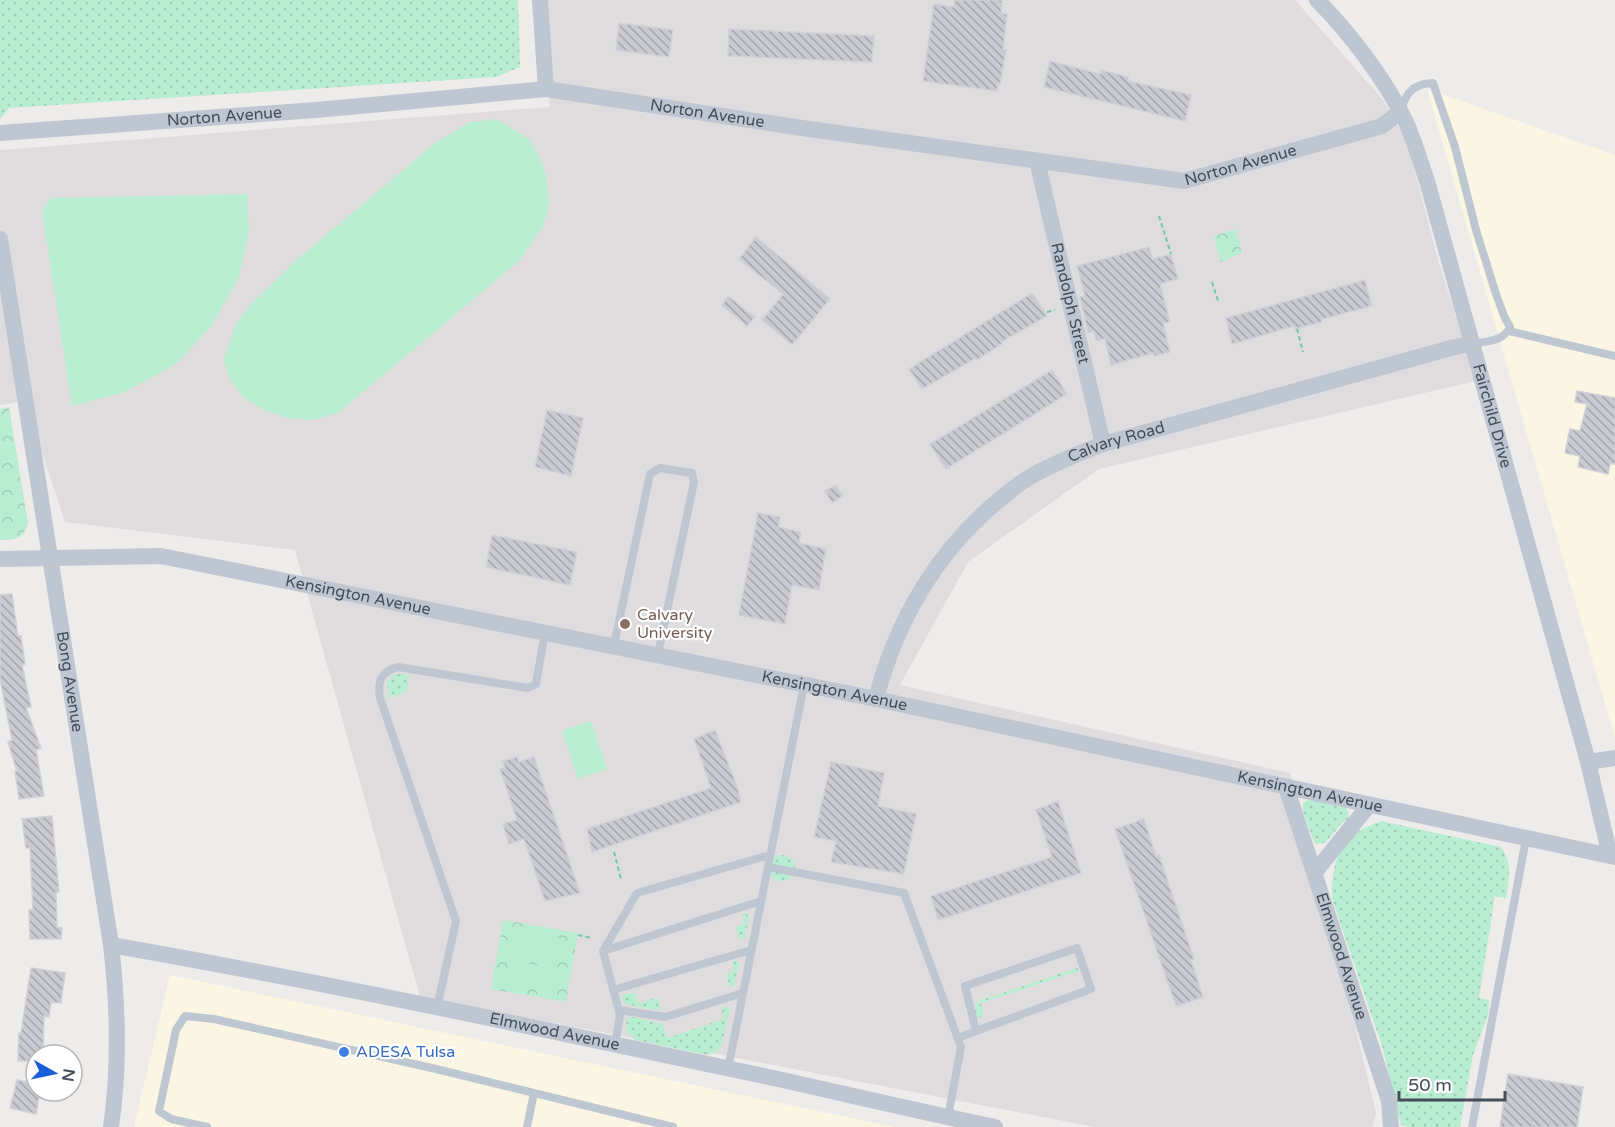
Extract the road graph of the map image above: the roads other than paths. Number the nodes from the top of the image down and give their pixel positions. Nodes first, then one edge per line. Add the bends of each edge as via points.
1 (540, 0) edge
2 (1317, 0) edge
3 (546, 89) junction
4 (1400, 112) junction
5 (0, 133) edge
6 (1037, 161) junction
7 (0, 239) edge
8 (4, 288) edge
9 (1509, 331) junction
10 (1473, 343) junction
11 (1615, 356) edge
12 (1103, 444) junction
13 (50, 558) junction
14 (0, 559) edge
15 (545, 632) junction
16 (614, 645) junction
17 (658, 654) junction
18 (804, 685) junction
19 (876, 699) junction
20 (1615, 758) edge
21 (1588, 762) junction
22 (1286, 787) junction
23 (1369, 805) junction
24 (1527, 839) junction
25 (770, 855) junction
26 (1612, 857) edge
27 (768, 867) junction
28 (1315, 872) junction
29 (761, 900) junction
30 (111, 945) junction
31 (752, 950) junction
32 (603, 951) junction
33 (613, 990) junction
34 (743, 993) junction
35 (437, 1009) junction
36 (619, 1010) junction
37 (976, 1031) junction
38 (958, 1038) junction
39 (615, 1045) junction
40 (728, 1069) junction
41 (534, 1093) junction
42 (948, 1117) junction
43 (111, 1127) edge
44 (207, 1127) edge
45 (527, 1127) edge
46 (673, 1127) edge
47 (995, 1127) edge
48 (1391, 1127) edge
49 (1472, 1127) edge

1 - 3 street
2 - 4 street, Fairchild Drive via 1359,49
3 - 5 street, Norton Avenue
3 - 6 street, Norton Avenue
4 - 6 street, Norton Avenue via 1382,126 1184,181
4 - 9 lane via 1410,90 1433,83
4 - 10 street, Fairchild Drive via 1427,181
6 - 12 street, Randolph Street
7 - 8 street, Bong Avenue
8 - 13 street, Bong Avenue
9 - 10 lane via 1499,339
9 - 11 lane
10 - 12 street, Calvary Road
10 - 21 street, Fairchild Drive
12 - 19 street, Calvary Road via 1026,479 959,538 918,594 882,675
13 - 14 street, Kensington Avenue
13 - 15 street, Kensington Avenue via 161,556
13 - 30 street, Bong Avenue
15 - 16 street, Kensington Avenue
15 - 35 lane via 536,684 528,688 398,667 380,679 380,698 456,921
16 - 17 street, Kensington Avenue
16 - 17 lane via 650,474 660,468 692,473 694,482
17 - 18 street, Kensington Avenue
18 - 19 street, Kensington Avenue
18 - 25 lane
19 - 22 street, Kensington Avenue
20 - 21 street
21 - 26 street, Fairchild Drive
22 - 23 street, Kensington Avenue
22 - 28 street, Elmwood Avenue
23 - 24 street, Kensington Avenue
23 - 28 street
24 - 26 street, Kensington Avenue
24 - 49 lane
25 - 27 lane
25 - 32 lane via 637,894
27 - 29 lane
27 - 38 lane via 904,893
28 - 48 street, Elmwood Avenue via 1389,1101
29 - 31 lane
29 - 32 lane
30 - 35 street, Elmwood Avenue
30 - 43 street, Bong Avenue via 119,1035
31 - 33 lane
31 - 34 lane
32 - 33 lane
33 - 36 lane
34 - 36 lane via 665,1017
34 - 40 lane
35 - 39 street, Elmwood Avenue
36 - 39 lane
37 - 37 lane via 1091,989 1077,948 965,986
37 - 38 lane
38 - 42 lane via 961,1047
39 - 40 street, Elmwood Avenue
40 - 42 street, Elmwood Avenue
41 - 44 lane via 214,1019 186,1016 176,1030 159,1111 171,1119
41 - 45 lane
41 - 46 lane
42 - 47 street, Elmwood Avenue

